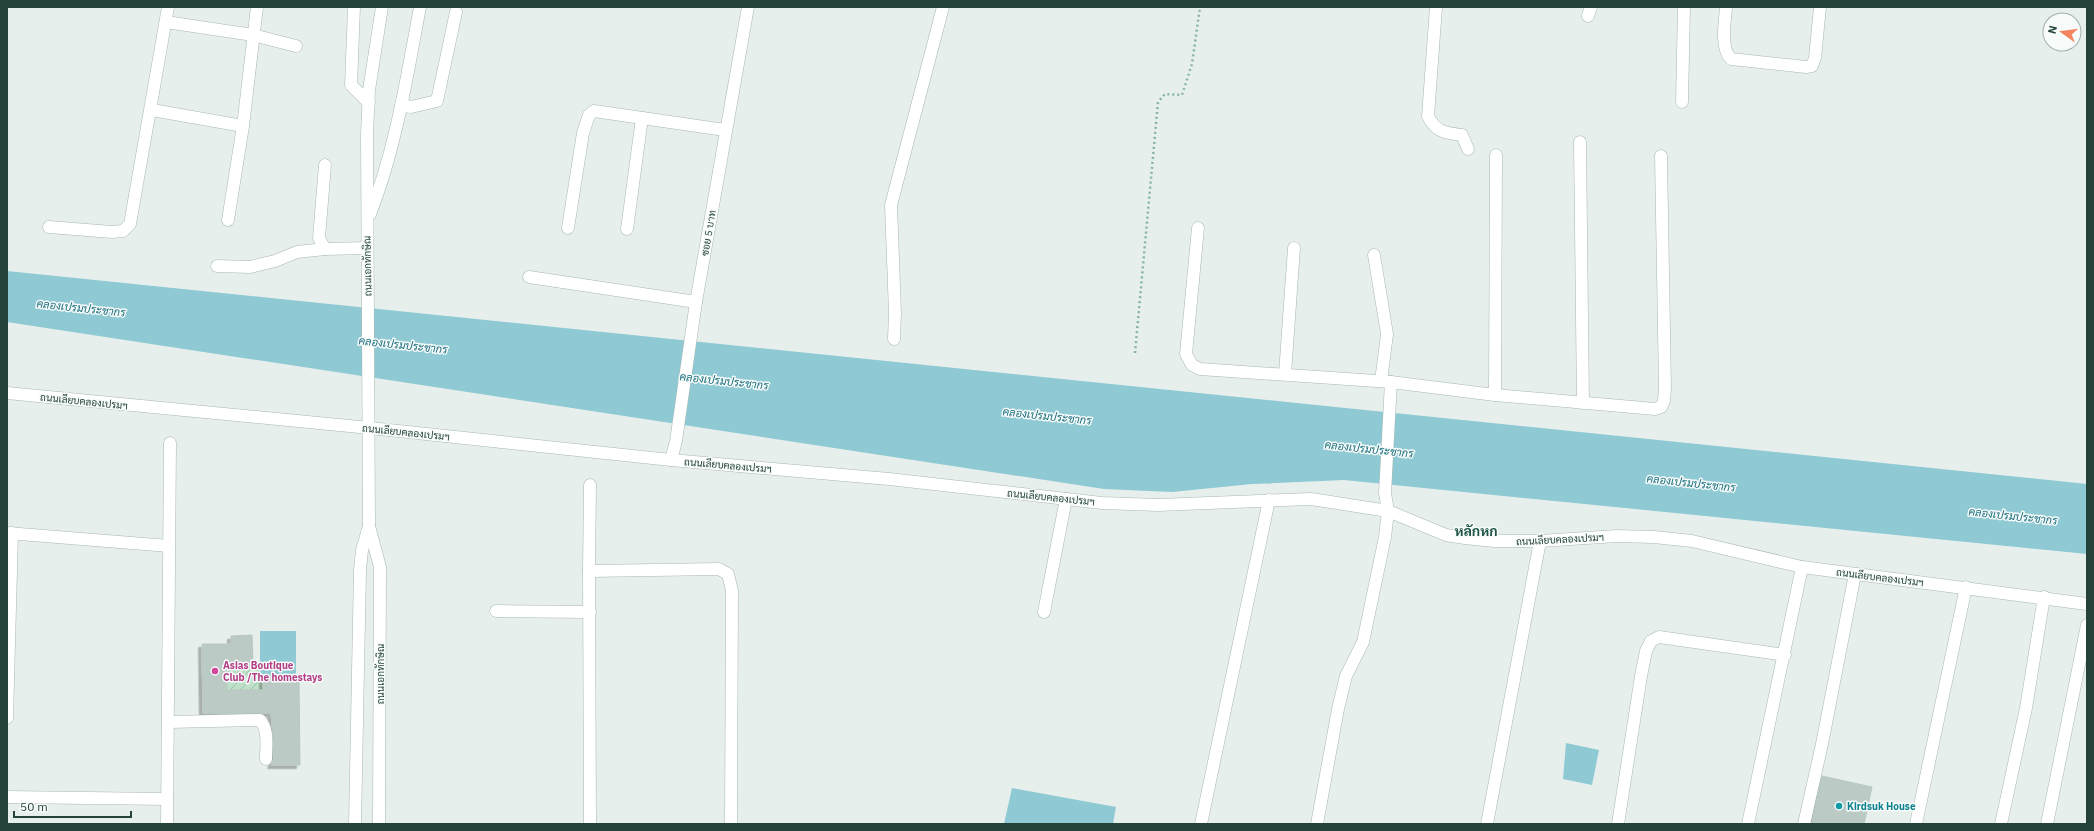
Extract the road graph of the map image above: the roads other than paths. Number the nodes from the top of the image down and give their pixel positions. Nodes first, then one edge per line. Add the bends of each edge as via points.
1 (168, 7) edge
2 (257, 7) edge
3 (354, 7) edge
4 (382, 7) edge
5 (420, 7) edge
6 (748, 7) edge
7 (943, 7) edge
8 (1436, 7) edge
9 (1684, 7) edge
10 (1726, 7) edge
11 (1820, 7) edge
12 (456, 12) dead end
13 (166, 22) junction
14 (253, 35) junction
15 (296, 46) dead end
16 (1682, 102) dead end
17 (369, 104) junction
18 (401, 105) junction
19 (152, 110) junction
20 (642, 118) junction
21 (243, 126) junction
22 (725, 130) junction
23 (1580, 142) dead end
24 (1468, 149) dead end
25 (1496, 155) dead end
26 (1661, 156) dead end
27 (325, 165) dead end
28 (228, 220) dead end
29 (366, 222) junction
30 (49, 227) dead end
31 (568, 228) dead end
32 (1198, 228) dead end
33 (627, 229) dead end
34 (366, 248) junction
35 (1294, 248) dead end
36 (325, 249) junction
37 (1374, 255) dead end
38 (217, 266) dead end
39 (529, 277) dead end
40 (696, 302) junction
41 (894, 339) dead end
42 (1285, 374) junction
43 (1388, 385) junction
44 (7, 393) edge
45 (1495, 395) junction
46 (1583, 403) junction
47 (370, 428) junction
48 (170, 443) dead end
49 (671, 460) junction
50 (590, 486) dead end
51 (1066, 499) junction
52 (1270, 500) junction
53 (1388, 511) junction
54 (369, 526) junction
55 (9, 533) edge
56 (1540, 541) junction
57 (169, 546) junction
58 (1802, 567) junction
59 (589, 571) junction
60 (1855, 574) junction
61 (1966, 587) junction
62 (2044, 597) junction
63 (2087, 604) edge
64 (496, 611) dead end
65 (590, 612) junction
66 (1044, 612) dead end
67 (2087, 625) edge
68 (1785, 655) junction
69 (7, 718) edge
70 (169, 722) junction
71 (266, 759) dead end
72 (7, 797) edge
73 (167, 799) junction
74 (167, 824) edge
75 (355, 824) edge
76 (378, 824) edge
77 (590, 824) edge
78 (731, 824) edge
79 (1201, 824) edge
80 (1317, 824) edge
81 (1487, 824) edge
82 (1618, 824) edge
83 (1748, 824) edge
84 (1804, 824) edge
85 (1916, 824) edge
86 (2001, 824) edge
87 (2047, 824) edge

1 - 13 street
2 - 14 street
3 - 17 street via 351,85
4 - 17 street, ถนนเอกทักษิณ via 372,63
5 - 18 street
6 - 22 street, ซอย 5 บาท
7 - 41 street via 891,205
8 - 24 street via 1428,116 1435,129 1445,134 1462,135
9 - 16 street
10 - 11 street via 1725,48 1726,54 1731,58 1806,67 1812,66 1815,58
12 - 18 street via 437,101 411,107
13 - 14 street
13 - 19 street
14 - 15 street
14 - 21 street
17 - 29 street, ถนนเอกทักษิณ
18 - 29 street via 384,173
19 - 21 street
19 - 30 street via 130,224 123,232
20 - 22 street
20 - 31 street via 594,111 589,115 583,133
20 - 33 street
21 - 28 street
22 - 40 street, ซอย 5 บาท
23 - 46 street
25 - 45 street
26 - 46 street via 1664,401 1662,407 1655,410
27 - 36 street via 319,238
29 - 34 street, ถนนเอกทักษิณ
32 - 42 street via 1186,354 1192,365 1200,369
34 - 36 street
34 - 47 street, ถนนเอกทักษิณ
35 - 42 street
36 - 38 street via 297,252 250,267
37 - 43 street via 1387,334
39 - 40 street
40 - 49 street, ซอย 5 บาท
42 - 43 street
43 - 45 street
43 - 53 street via 1385,493
44 - 47 street, ถนนเลียบคลองเปรมฯ
45 - 46 street
47 - 49 street, ถนนเลียบคลองเปรมฯ
47 - 54 street, ถนนเอกทักษิณ
48 - 57 street
49 - 51 street, ถนนเลียบคลองเปรมฯ via 889,479
50 - 59 street
51 - 52 street, ถนนเลียบคลองเปรมฯ via 1158,505
51 - 66 street
52 - 53 street, ถนนเลียบคลองเปรมฯ via 1311,499
52 - 79 street
53 - 56 street, ถนนเลียบคลองเปรมฯ via 1446,535 1494,541
53 - 80 street via 1364,636 1346,676
54 - 75 street, ถนนเอกทักษิณ via 362,550 360,570
54 - 76 street, ถนนเอกทักษิณ via 380,567
55 - 57 street
55 - 69 street
56 - 58 street, ถนนเลียบคลองเปรมฯ via 1654,536 1692,541
56 - 81 street
57 - 70 street
58 - 60 street, ถนนเลียบคลองเปรมฯ
58 - 68 street
59 - 65 street
59 - 78 street via 719,569 728,574 732,591
60 - 61 street, ถนนเลียบคลองเปรมฯ
60 - 84 street
61 - 62 street, ถนนเลียบคลองเปรมฯ
61 - 85 street
62 - 63 street, ถนนเลียบคลองเปรมฯ
62 - 86 street via 2026,708
64 - 65 street
65 - 77 street
67 - 87 street
68 - 82 street via 1659,637 1650,641 1641,676
68 - 83 street
70 - 71 street via 260,720 266,734
70 - 73 street
72 - 73 street
73 - 74 street

